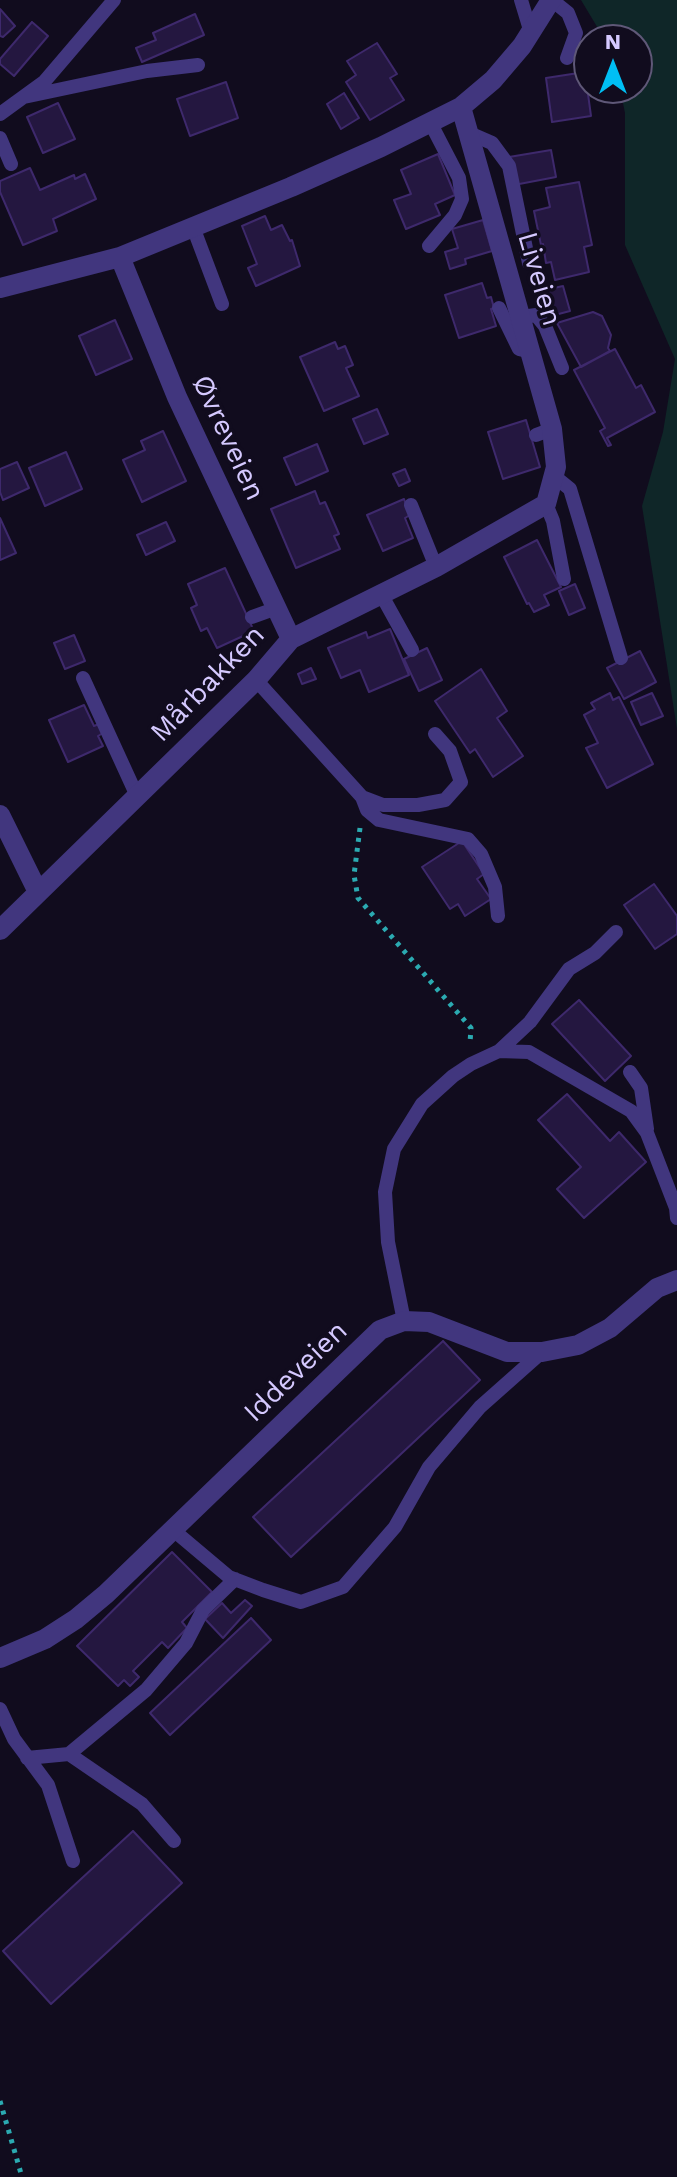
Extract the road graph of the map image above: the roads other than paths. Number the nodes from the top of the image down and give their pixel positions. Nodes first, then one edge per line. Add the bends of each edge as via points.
1 (114, 0) edge
2 (521, 0) edge
3 (551, 0) edge
4 (531, 33) junction
5 (567, 58) dead end
6 (198, 65) dead end
7 (24, 97) junction
8 (461, 107) junction
9 (0, 114) edge
10 (430, 122) junction
11 (469, 133) junction
12 (0, 138) edge
13 (11, 164) dead end
14 (193, 227) junction
15 (429, 246) dead end
16 (120, 257) junction
17 (529, 263) dead end
18 (0, 288) edge
19 (222, 304) dead end
20 (499, 308) dead end
21 (521, 317) junction
22 (531, 352) junction
23 (562, 368) dead end
24 (555, 471) junction
25 (546, 504) junction
26 (411, 505) dead end
27 (436, 567) junction
28 (564, 579) dead end
29 (381, 594) junction
30 (277, 608) junction
31 (252, 617) dead end
32 (291, 639) junction
33 (412, 650) dead end
34 (621, 658) dead end
35 (83, 678) dead end
36 (256, 680) junction
37 (435, 734) dead end
38 (137, 796) junction
39 (362, 797) junction
40 (2, 826) edge
41 (38, 892) junction
42 (498, 916) dead end
43 (0, 930) edge
44 (616, 932) dead end
45 (499, 1051) junction
46 (630, 1072) dead end
47 (647, 1133) junction
48 (677, 1218) edge
49 (677, 1280) edge
50 (404, 1321) junction
51 (542, 1352) junction
52 (172, 1529) junction
53 (235, 1579) junction
54 (0, 1658) edge
55 (0, 1709) edge
56 (69, 1754) junction
57 (27, 1758) junction
58 (174, 1841) dead end
59 (73, 1861) dead end

1 - 7 lane via 44,82
2 - 4 lane
3 - 4 street
3 - 5 lane via 568,13 576,33
4 - 8 street via 493,80
6 - 7 lane
7 - 9 lane
8 - 10 street
8 - 11 street, Liveien
10 - 14 street
10 - 15 lane via 459,178 462,199
11 - 17 lane via 492,143 509,166
11 - 21 street, Liveien
12 - 13 lane
14 - 16 street
14 - 19 lane
16 - 18 street
16 - 30 street, Øvreveien via 177,397
20 - 22 lane via 519,349
21 - 22 street, Liveien
21 - 23 lane via 536,315 545,326
22 - 24 street, Liveien
24 - 25 street
24 - 34 lane via 570,489
25 - 27 street, Mårbakken
25 - 28 lane
26 - 27 lane
27 - 29 street, Mårbakken
29 - 32 street, Mårbakken
29 - 33 lane
30 - 31 lane
30 - 32 street, Øvreveien
32 - 36 street, Mårbakken
35 - 38 lane
36 - 38 street, Mårbakken
36 - 39 lane
37 - 39 lane via 450,751 461,782 445,800 383,805
38 - 41 street, Mårbakken
39 - 42 lane via 379,820 468,839 495,887
40 - 41 street
41 - 43 street, Mårbakken
44 - 45 lane via 569,969 530,1022
45 - 47 lane via 529,1052 571,1074 631,1111
45 - 50 lane via 471,1064 422,1104 394,1149 385,1192 388,1242
46 - 47 lane via 641,1088
47 - 48 lane
49 - 51 street via 657,1288 600,1334
50 - 51 street via 429,1322 507,1352
50 - 52 street, Iddeveien via 380,1330
51 - 53 lane via 480,1407 429,1467 395,1527 343,1587 301,1602
52 - 53 lane
52 - 54 street, Iddeveien via 76,1619
53 - 56 lane via 203,1610 186,1643 146,1690
55 - 57 lane
56 - 57 lane
56 - 58 lane via 142,1804
57 - 59 lane via 48,1785

